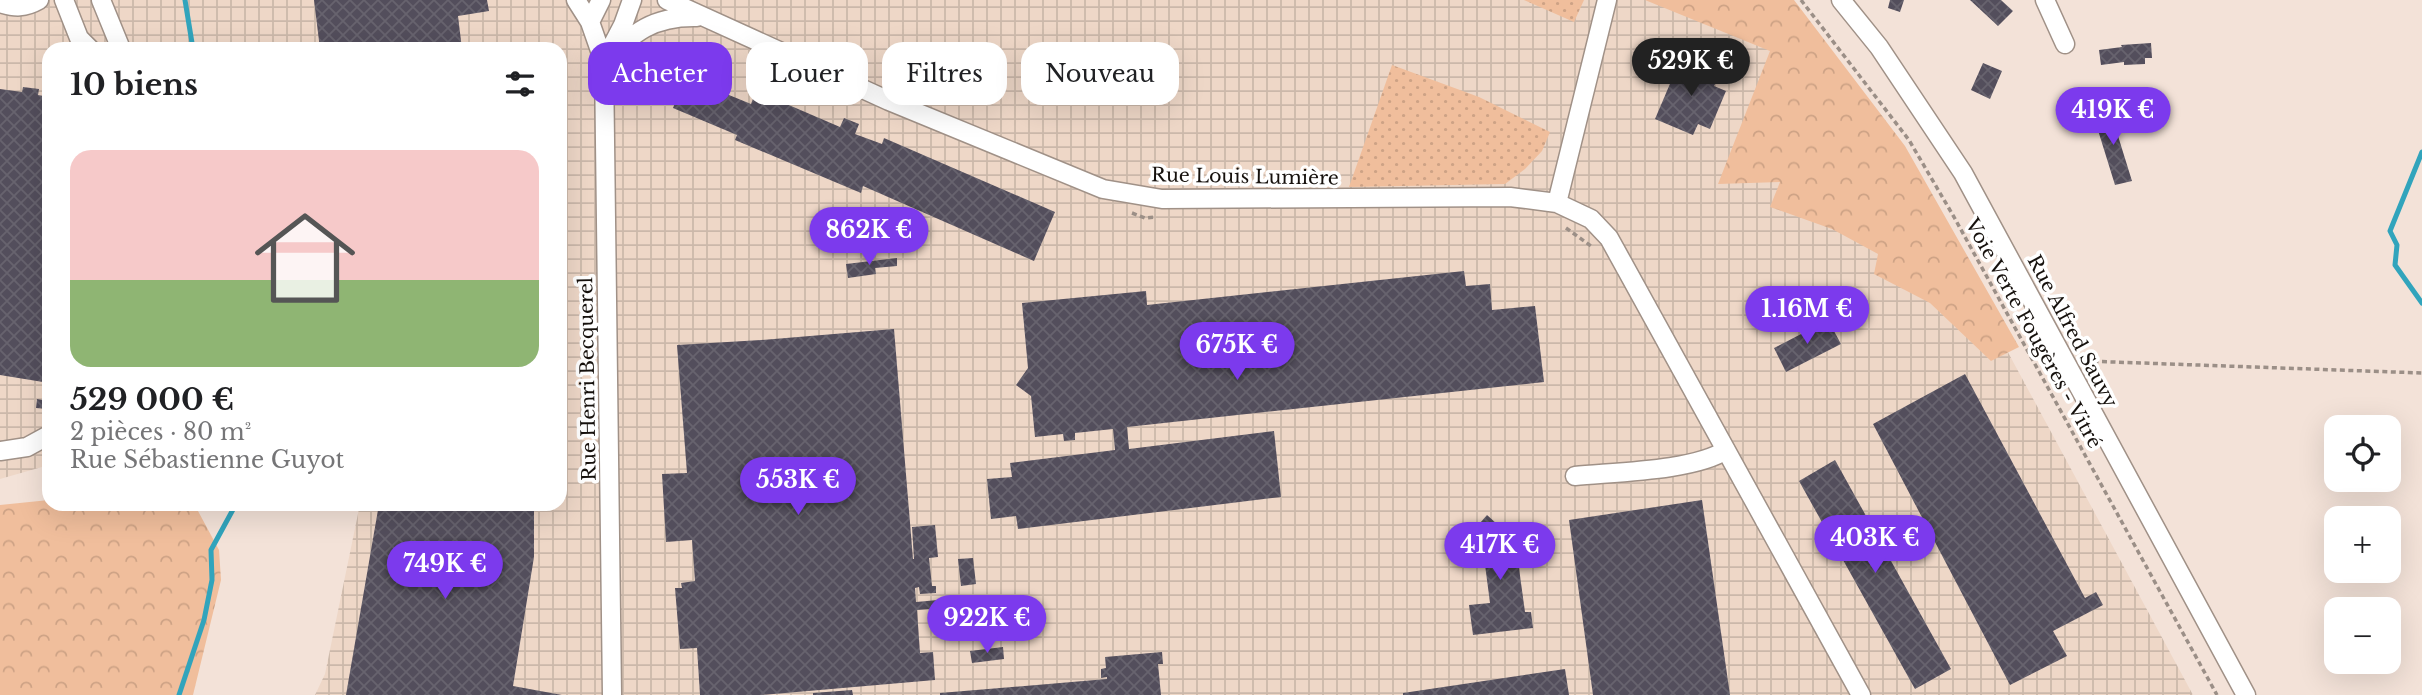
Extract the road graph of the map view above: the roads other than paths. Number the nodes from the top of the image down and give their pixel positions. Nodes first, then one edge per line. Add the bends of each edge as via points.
1 (39, 0) edge
2 (64, 0) edge
3 (101, 0) edge
4 (576, 0) edge
5 (601, 0) edge
6 (632, 0) edge
7 (667, 0) edge
8 (1607, 0) edge
9 (1841, 0) edge
10 (2045, 0) edge
11 (0, 2) edge
12 (704, 17) junction
13 (590, 22) junction
14 (83, 42) edge
15 (118, 42) edge
16 (597, 42) edge
17 (614, 42) edge
18 (624, 42) edge
19 (2065, 44) dead end
20 (605, 105) edge
21 (1557, 204) junction
22 (42, 438) edge
23 (1726, 450) junction
24 (0, 451) edge
25 (1575, 476) dead end
26 (612, 695) edge
27 (1861, 695) edge
28 (2246, 695) edge

1 - 11 street via 14,8
2 - 14 street
3 - 15 street
4 - 13 street, Rue Henri Becquerel
5 - 13 street
6 - 17 street, Rue Henri Becquerel
7 - 12 street, Rue Louis Lumière
8 - 21 street
9 - 28 street, Rue Alfred Sauvy via 1956,162
10 - 19 street
12 - 18 street via 650,24
12 - 21 street, Rue Louis Lumière via 889,101 1102,189 1162,199 1510,197
13 - 16 street, Rue Henri Becquerel
20 - 26 street, Rue Henri Becquerel
21 - 23 street, Rue Louis Lumière via 1591,219 1604,233
22 - 24 street
23 - 25 street via 1694,463
23 - 27 street, Rue Louis Lumière

